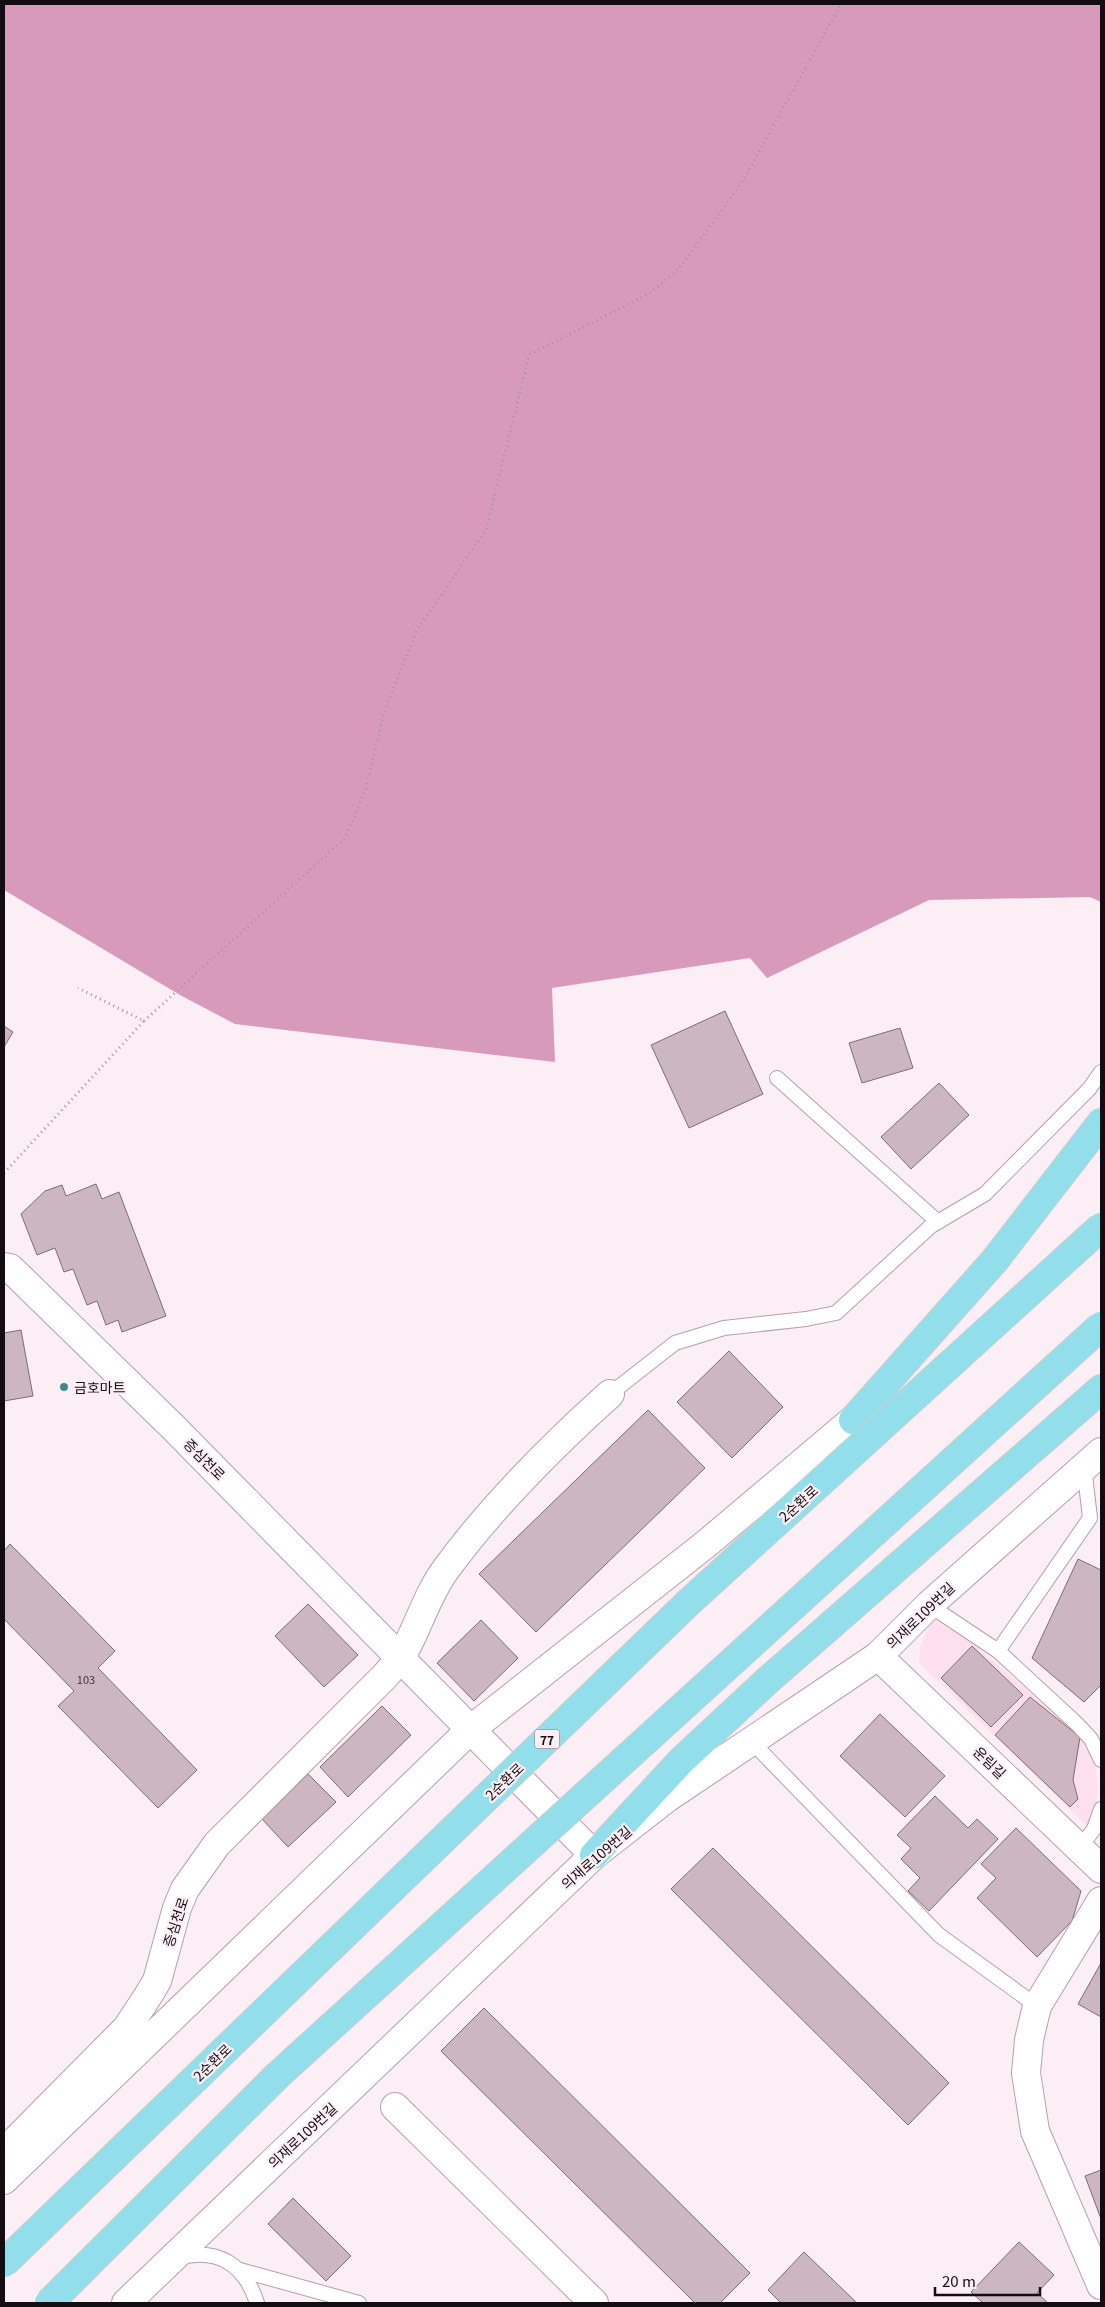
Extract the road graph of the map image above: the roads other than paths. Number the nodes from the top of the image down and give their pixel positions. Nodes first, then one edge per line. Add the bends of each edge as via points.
1 (1101, 1072) edge
2 (778, 1078) dead end
3 (1101, 1122) edge
4 (938, 1222) junction
5 (1101, 1227) edge
6 (4, 1267) edge
7 (1101, 1326) edge
8 (1101, 1389) edge
9 (610, 1394) joint
10 (853, 1420) joint
11 (1093, 1459) edge
12 (929, 1605) junction
13 (998, 1651) junction
14 (878, 1656) junction
15 (401, 1657) junction
16 (470, 1730) junction
17 (750, 1740) junction
18 (1101, 1760) edge
19 (1101, 1809) edge
20 (1079, 1849) junction
21 (594, 1855) junction
22 (1101, 1869) edge
23 (1101, 1902) edge
24 (1037, 2006) junction
25 (395, 2107) dead end
26 (4, 2152) edge
27 (4, 2180) edge
28 (4, 2263) edge
29 (161, 2268) junction
30 (240, 2270) junction
31 (1101, 2285) edge
32 (48, 2303) edge
33 (126, 2303) edge
34 (142, 2303) edge
35 (257, 2303) edge
36 (359, 2303) edge
37 (594, 2303) edge

1 - 4 lane via 1090,1088 985,1194
2 - 4 lane
3 - 10 highway via 996,1260
4 - 9 lane via 836,1313 724,1328 675,1343
5 - 28 highway, 2순환로 / 77, bridge via 690,1602
6 - 15 street, 증심천로 via 10,1268 168,1422
7 - 32 highway, bridge via 277,2076
8 - 21 highway via 767,1681 681,1761
9 - 15 street, 증심천로 via 569,1431 477,1528 446,1569
10 - 16 street via 706,1544
11 - 12 street, 의재로109번길
11 - 13 lane via 1090,1518
12 - 13 lane
12 - 14 street, 의재로109번길
13 - 18 lane via 1077,1724 1091,1739
14 - 17 street, 의재로109번길
14 - 20 street, 운림길
15 - 16 street, 증심천로
15 - 26 street, 증심천로 via 384,1678 218,1844 185,1889 157,1981 137,2014 127,2028
16 - 21 street, 증심천로
16 - 27 street
17 - 21 street, 의재로109번길 via 667,1798
17 - 24 lane via 939,1935
19 - 20 lane via 1094,1830
20 - 22 street, 운림길
21 - 29 street, 의재로109번길
23 - 24 street
24 - 31 street via 1026,2073 1035,2131
25 - 37 street
29 - 30 lane via 176,2259 201,2254 226,2260
29 - 33 street, 의재로109번길
29 - 34 lane via 149,2284
30 - 35 lane via 252,2286
30 - 36 lane

